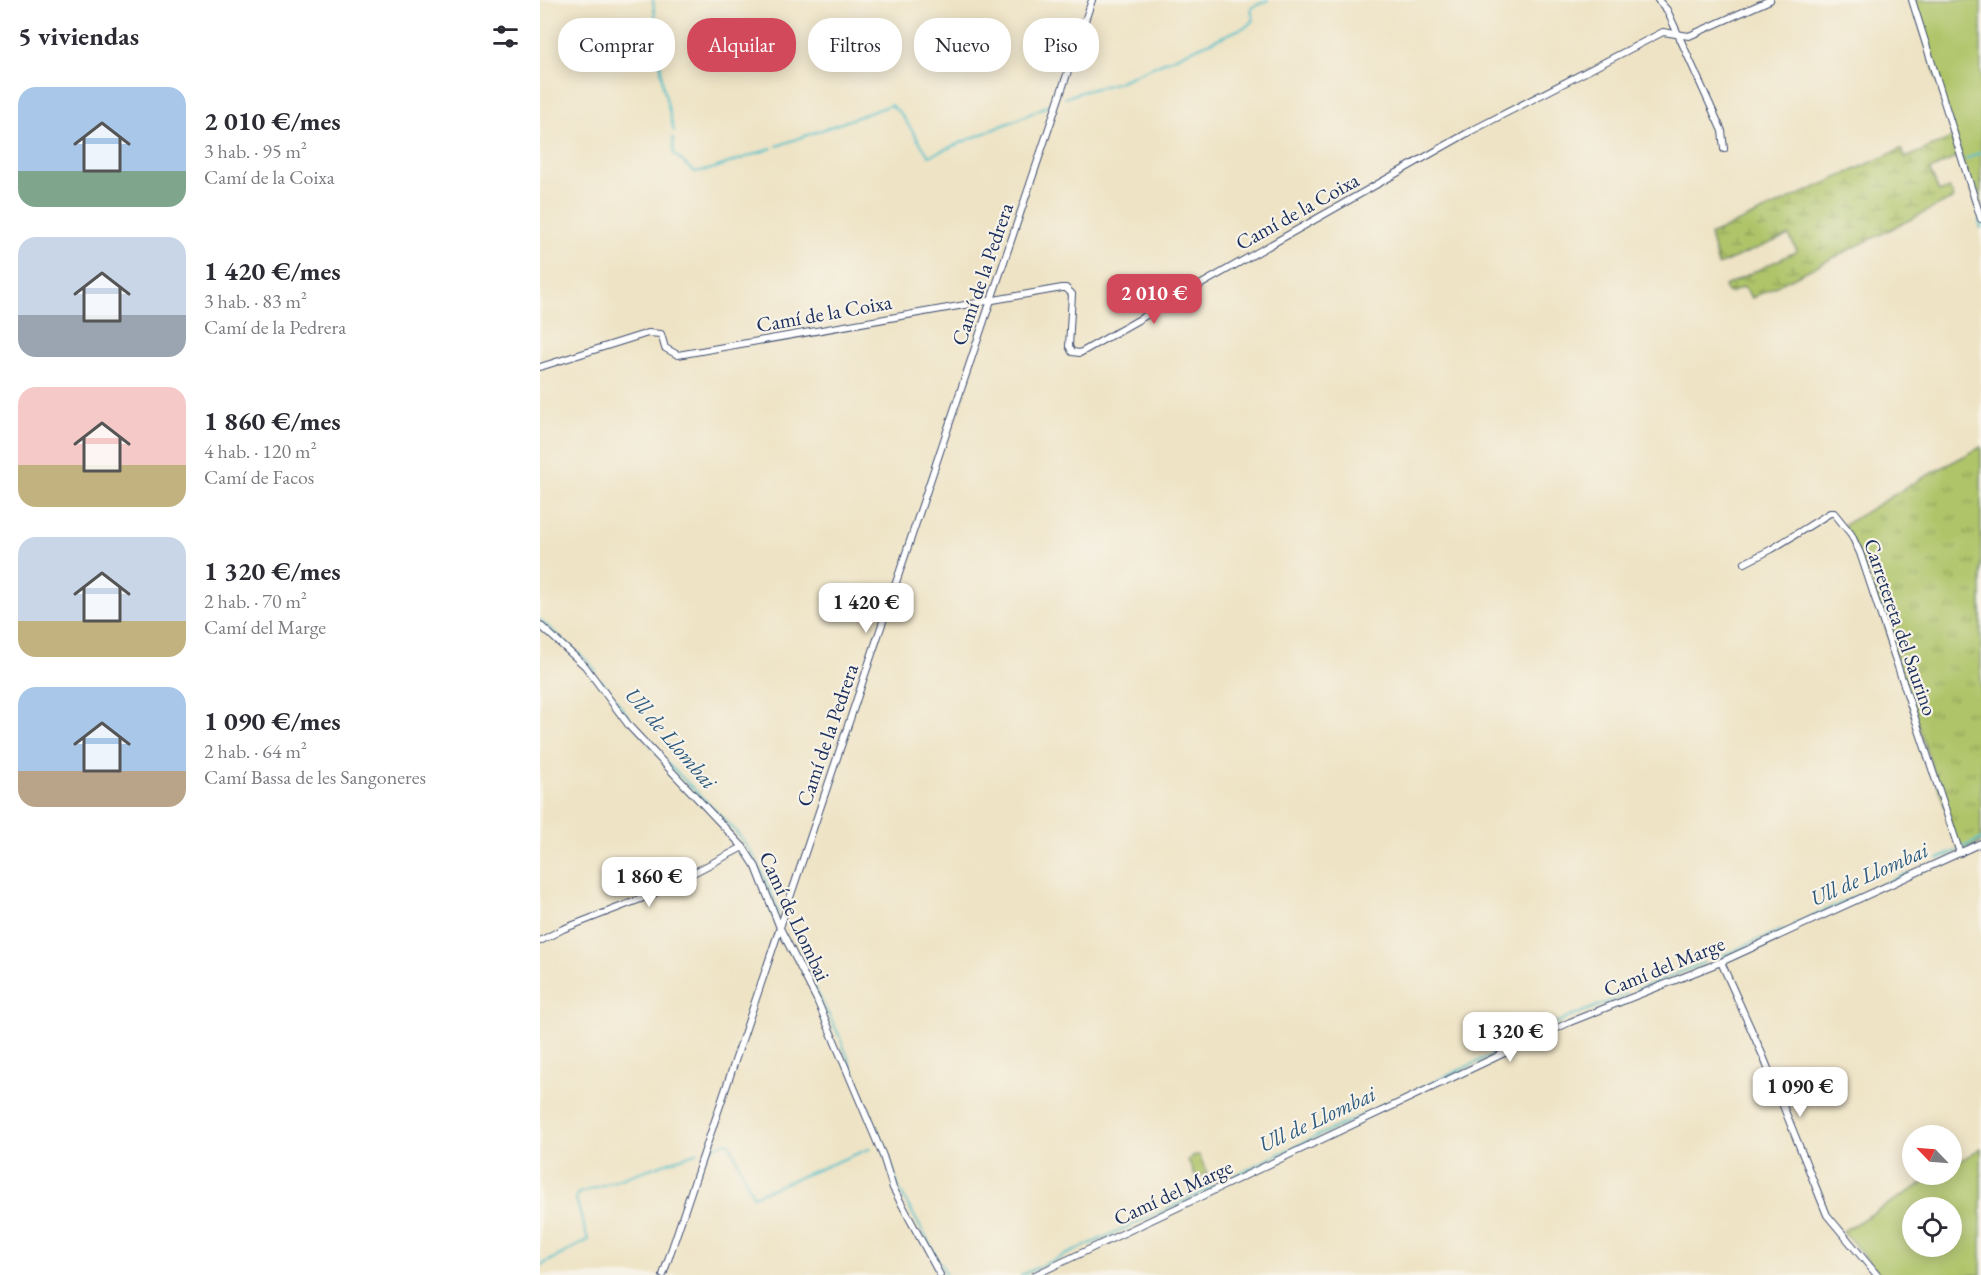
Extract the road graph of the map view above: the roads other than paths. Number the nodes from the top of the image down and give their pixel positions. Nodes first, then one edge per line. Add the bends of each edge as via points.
1 (1092, 0) edge
2 (1658, 0) edge
3 (1770, 0) edge
4 (1912, 0) edge
5 (1677, 33) junction
6 (1724, 148) dead end
7 (1981, 219) edge
8 (991, 300) junction
9 (540, 367) edge
10 (1745, 563) dead end
11 (540, 625) edge
12 (1981, 843) edge
13 (743, 847) junction
14 (1960, 853) junction
15 (780, 928) junction
16 (540, 941) edge
17 (1721, 962) junction
18 (663, 1275) edge
19 (940, 1275) edge
20 (1035, 1275) edge
21 (1877, 1275) edge

1 - 8 street, Camí de la Pedrera
2 - 5 street
3 - 5 street, Camí de la Coixa via 1689,36
4 - 7 street
5 - 6 street via 1722,131
5 - 8 street, Camí de la Coixa via 1663,32 1471,131 1080,353 1072,352 1069,346 1072,294 1066,288
8 - 9 street, Camí de la Coixa via 678,356 665,348 661,334 648,333
8 - 15 street, Camí de la Pedrera
10 - 14 street, Carretereta del Saurino via 1830,513 1851,534
11 - 13 street, Camí de Llombai via 585,666 630,727
12 - 14 street, Camí del Marge
13 - 15 street, Camí de Llombai via 756,867
13 - 16 street via 651,895
14 - 17 street, Camí del Marge
15 - 18 street, Camí de la Pedrera
15 - 19 street, Camí de Llombai via 822,1011 893,1188
17 - 20 street, Camí del Marge via 1570,1022
17 - 21 street via 1827,1215

